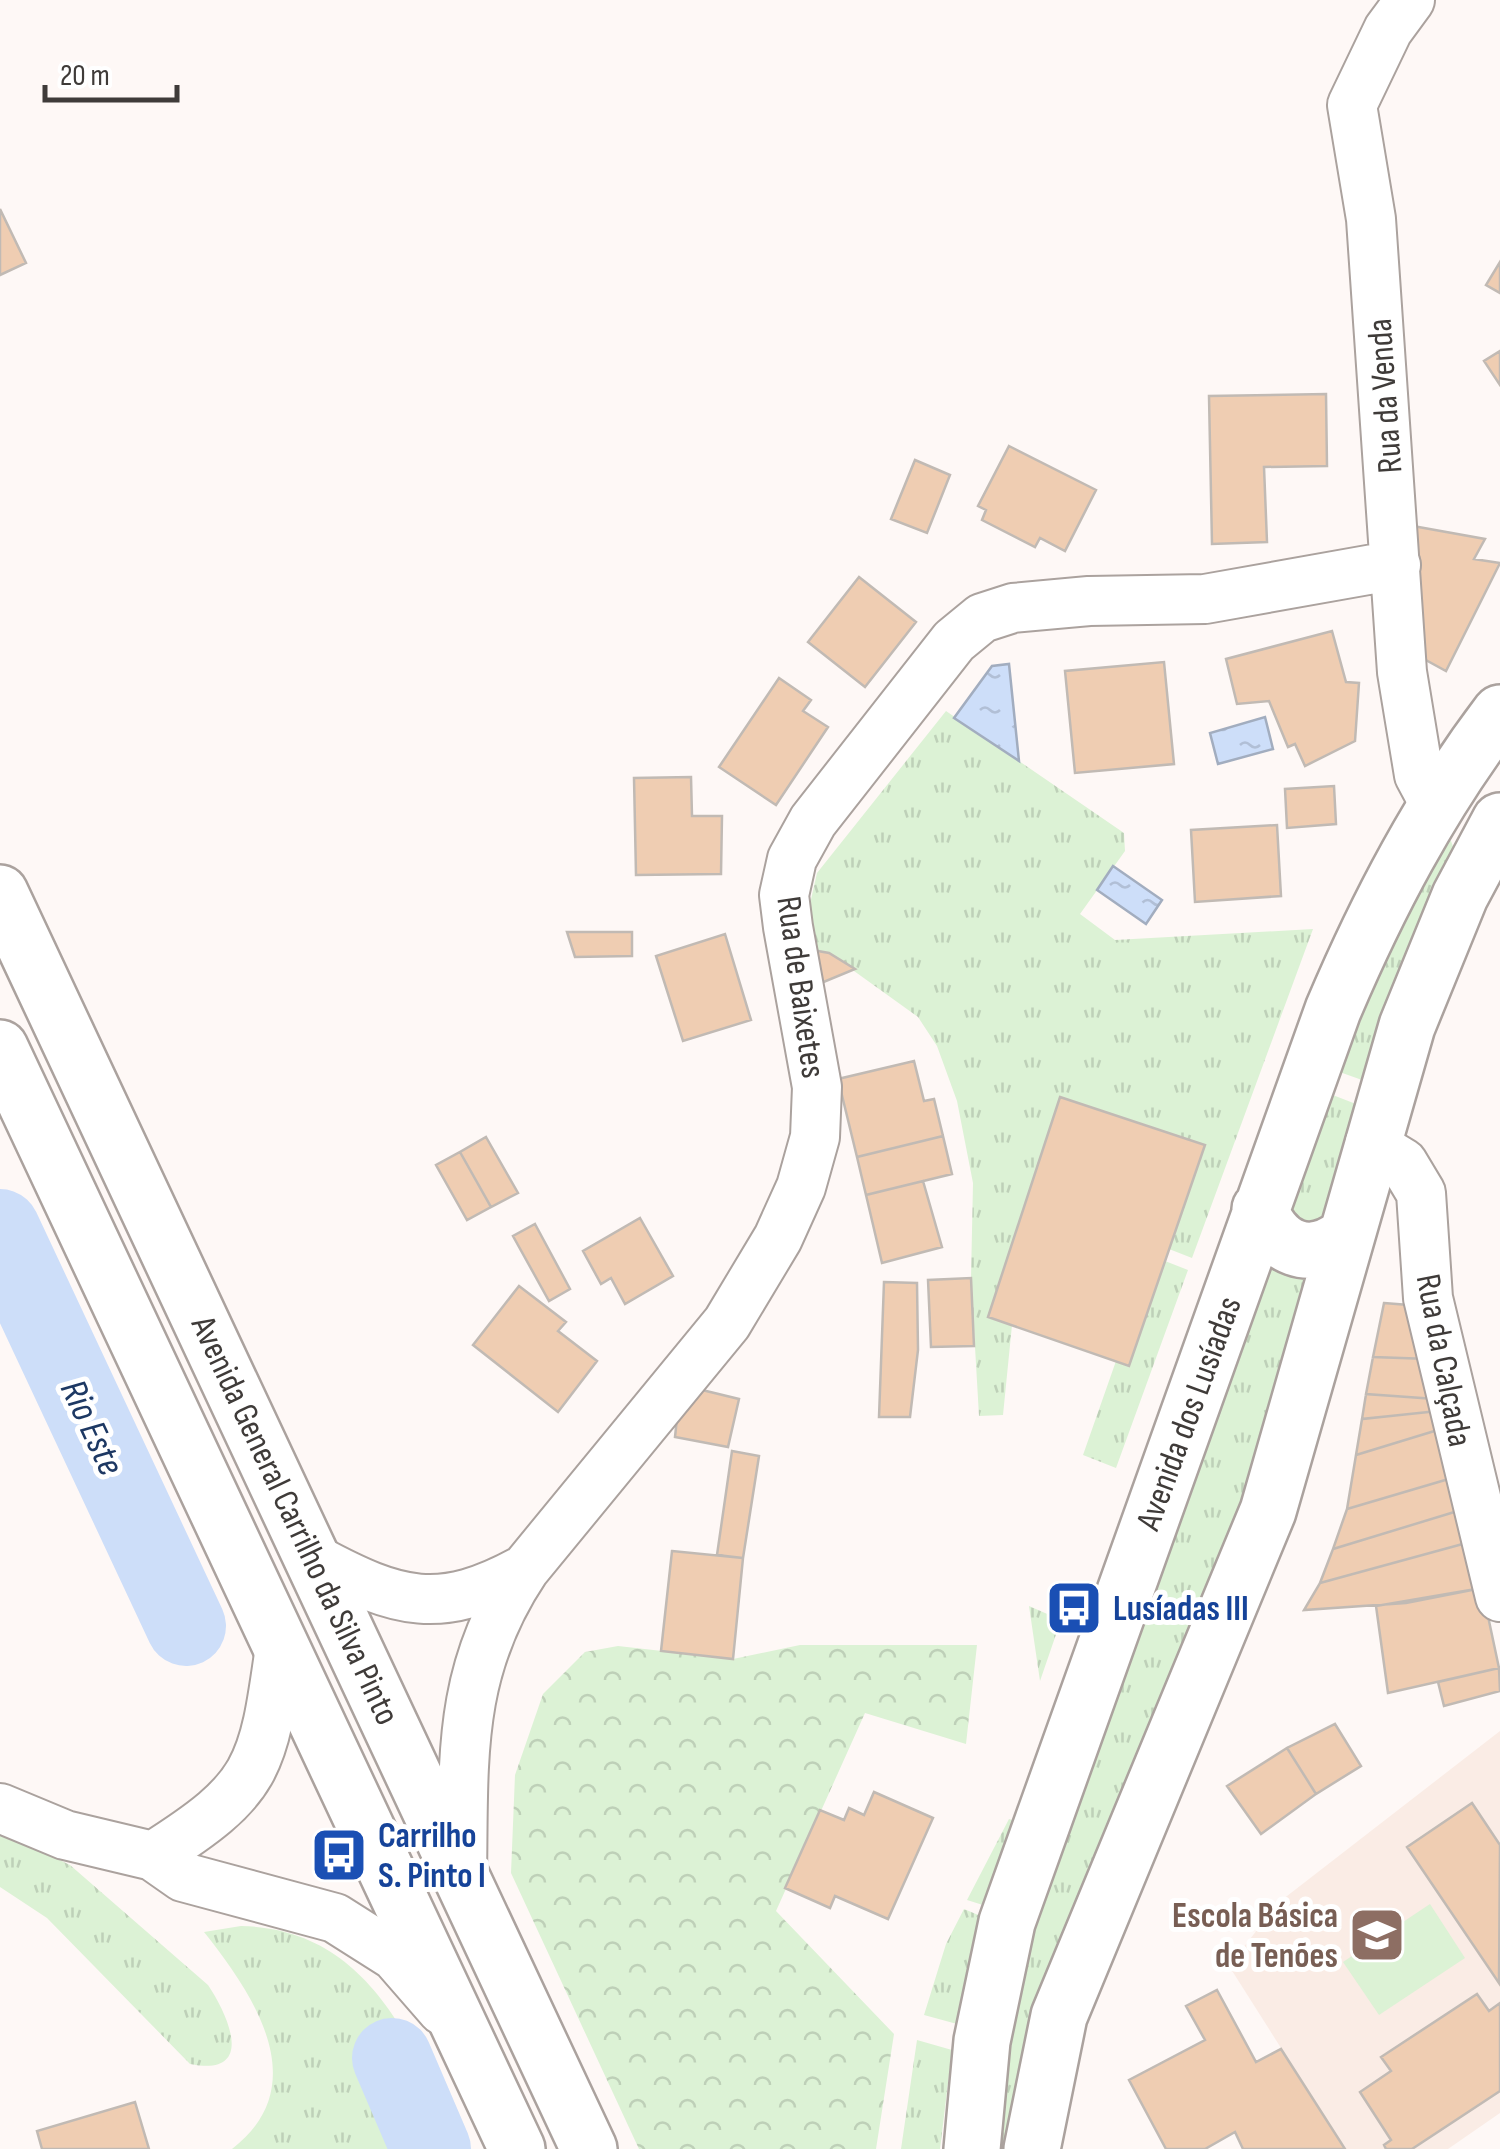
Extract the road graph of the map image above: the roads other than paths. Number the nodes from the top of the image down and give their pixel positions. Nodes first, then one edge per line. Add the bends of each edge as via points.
1 (1410, 0) edge
2 (1396, 565) junction
3 (1500, 713) edge
4 (1434, 803) junction
5 (1495, 829) edge
6 (0, 893) edge
7 (0, 1048) edge
8 (1370, 1143) junction
9 (1260, 1209) junction
10 (1345, 1236) junction
11 (316, 1560) junction
12 (524, 1569) junction
13 (1500, 1597) edge
14 (280, 1647) junction
15 (0, 1808) edge
16 (153, 1856) junction
17 (462, 1879) junction
18 (464, 2035) junction
19 (517, 2149) edge
20 (589, 2149) edge
21 (972, 2149) edge
22 (1032, 2149) edge

1 - 2 street, Rua da Venda via 1352,105 1371,219
2 - 4 street, Rua da Venda via 1410,735
2 - 12 street, Rua de Baixetes via 1205,600 1013,608 982,618 954,640 813,821 792,859 784,896 817,1087 815,1137 802,1188 727,1322
3 - 4 main road, Avenida dos Lusíadas
4 - 5 main road
4 - 9 main road, Avenida dos Lusíadas via 1353,962
5 - 8 main road via 1426,976
6 - 11 main road, Avenida General Carrilho da Silva Pinto
7 - 14 main road, Avenida General Carrilho da Silva Pinto
8 - 10 main road
8 - 13 street, Rua da Calçada via 1403,1163 1421,1193 1428,1298
9 - 10 main road via 1273,1236 1295,1250 1321,1249
9 - 21 main road, Avenida dos Lusíadas via 1007,1922 982,2041
10 - 22 main road via 1268,1511 1059,2016
11 - 12 street, Rua de Baixetes via 368,1588 415,1600 483,1592
11 - 17 main road, Avenida General Carrilho da Silva Pinto
12 - 17 street, Rua de Baixetes via 496,1612 472,1694
14 - 16 street via 256,1765 218,1814
14 - 18 main road, Avenida General Carrilho da Silva Pinto
15 - 16 street via 65,1835
16 - 18 street via 183,1877 300,1905 362,1932 394,1956
17 - 20 main road, Avenida General Carrilho da Silva Pinto
18 - 19 main road, Avenida General Carrilho da Silva Pinto

